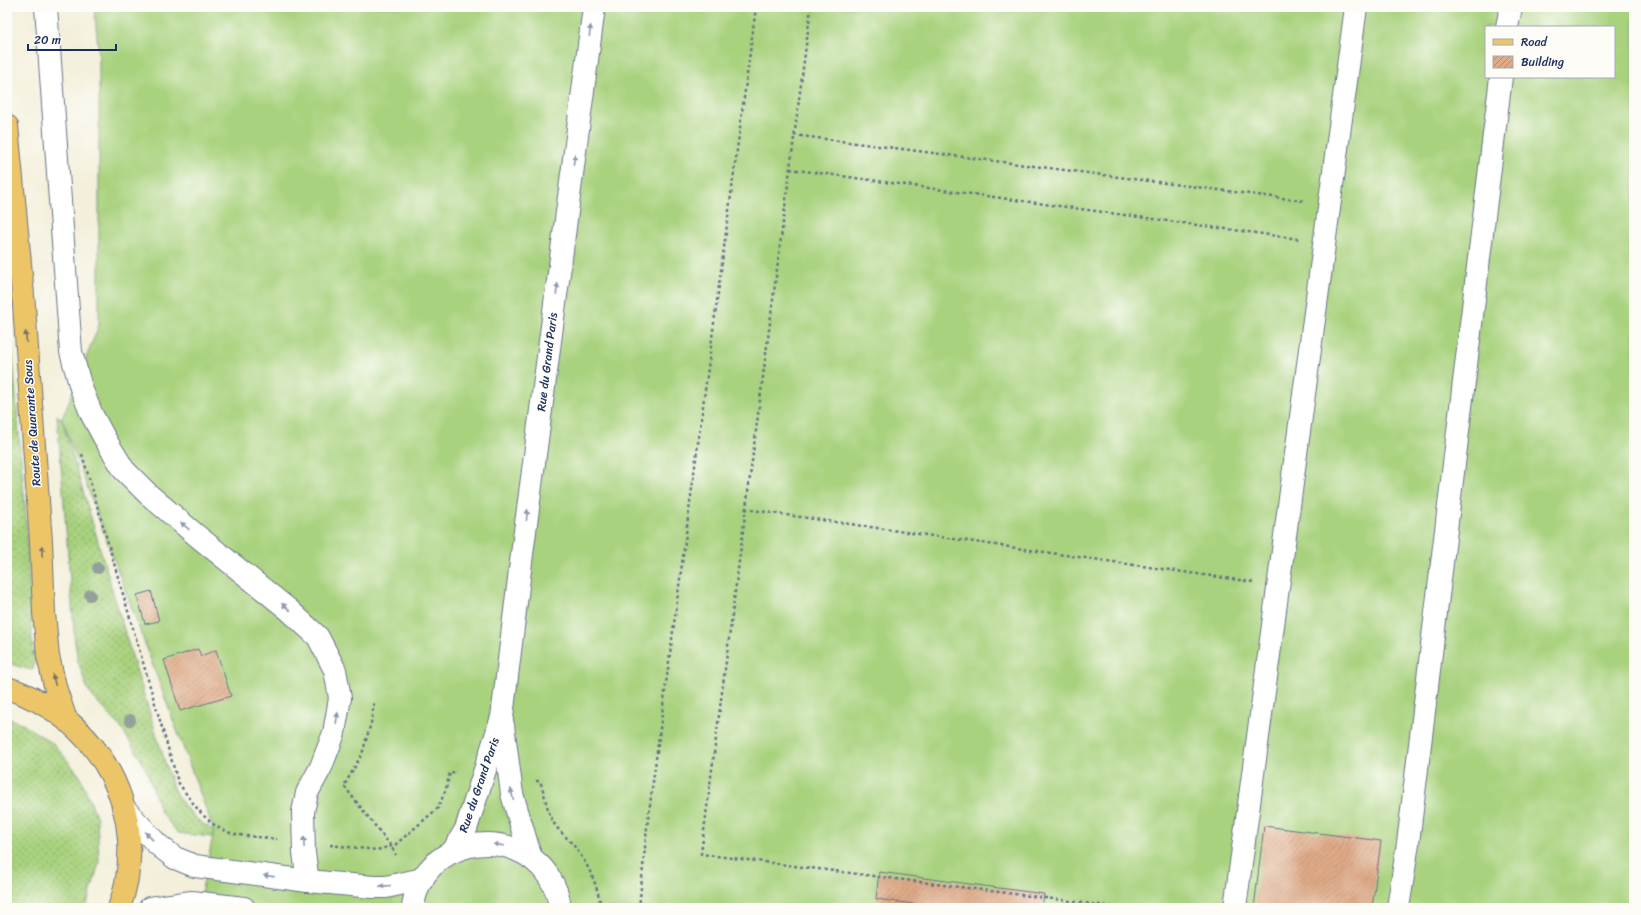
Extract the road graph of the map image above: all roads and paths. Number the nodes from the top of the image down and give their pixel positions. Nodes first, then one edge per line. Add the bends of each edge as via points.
1 (46, 7) edge
2 (594, 7) edge
3 (756, 7) edge
4 (811, 7) edge
5 (1356, 7) edge
6 (1511, 7) edge
7 (1507, 26) edge
8 (1501, 78) edge
9 (7, 126) edge
10 (794, 135) junction
11 (790, 169) junction
12 (1330, 204) junction
13 (1325, 243) junction
14 (745, 508) junction
15 (1279, 585) junction
16 (7, 688) edge
17 (374, 703) dead end
18 (65, 717) junction
19 (502, 717) junction
20 (123, 807) junction
21 (453, 851) junction
22 (396, 855) dead end
23 (531, 858) junction
24 (423, 879) junction
25 (308, 881) junction
26 (119, 908) edge
27 (150, 908) edge
28 (244, 908) edge
29 (413, 908) edge
30 (560, 908) edge
31 (639, 908) edge
32 (1124, 908) edge
33 (1235, 908) edge
34 (1398, 908) edge

25 -> 1 street via 303,812 307,793 321,767 334,733 340,698 335,670 318,637 289,610 166,510 124,470 92,415 71,352
19 -> 2 street, Rue du Grand Paris
3 - 31 path via 647,827
4 - 10 path
5 - 12 street
6 - 7 street
8 - 34 street
18 -> 9 main road, Route de Quarante Sous via 48,656 24,306
10 - 11 path
10 - 12 path
11 - 13 path
11 - 14 path
12 - 13 street
13 - 15 street
14 - 15 path
14 - 32 path via 701,854
15 - 33 street
16 - 18 main road, Route de Quarante Sous via 33,698
17 - 22 path via 362,754 344,786 392,846
18 - 20 main road, Route de Quarante Sous via 99,753 112,775
19 - 21 street, Rue du Grand Paris via 466,829
23 -> 19 street, Rue du Grand Paris via 512,794
25 -> 20 street via 195,866 175,858 157,844
20 - 26 main road, Route de Quarante Sous via 129,847 128,871
23 -> 21 street via 499,844 475,844
21 - 24 street via 436,863
23 - 30 street via 544,870 554,885
24 -> 25 street via 380,887
24 - 29 street
27 - 28 street via 192,902

